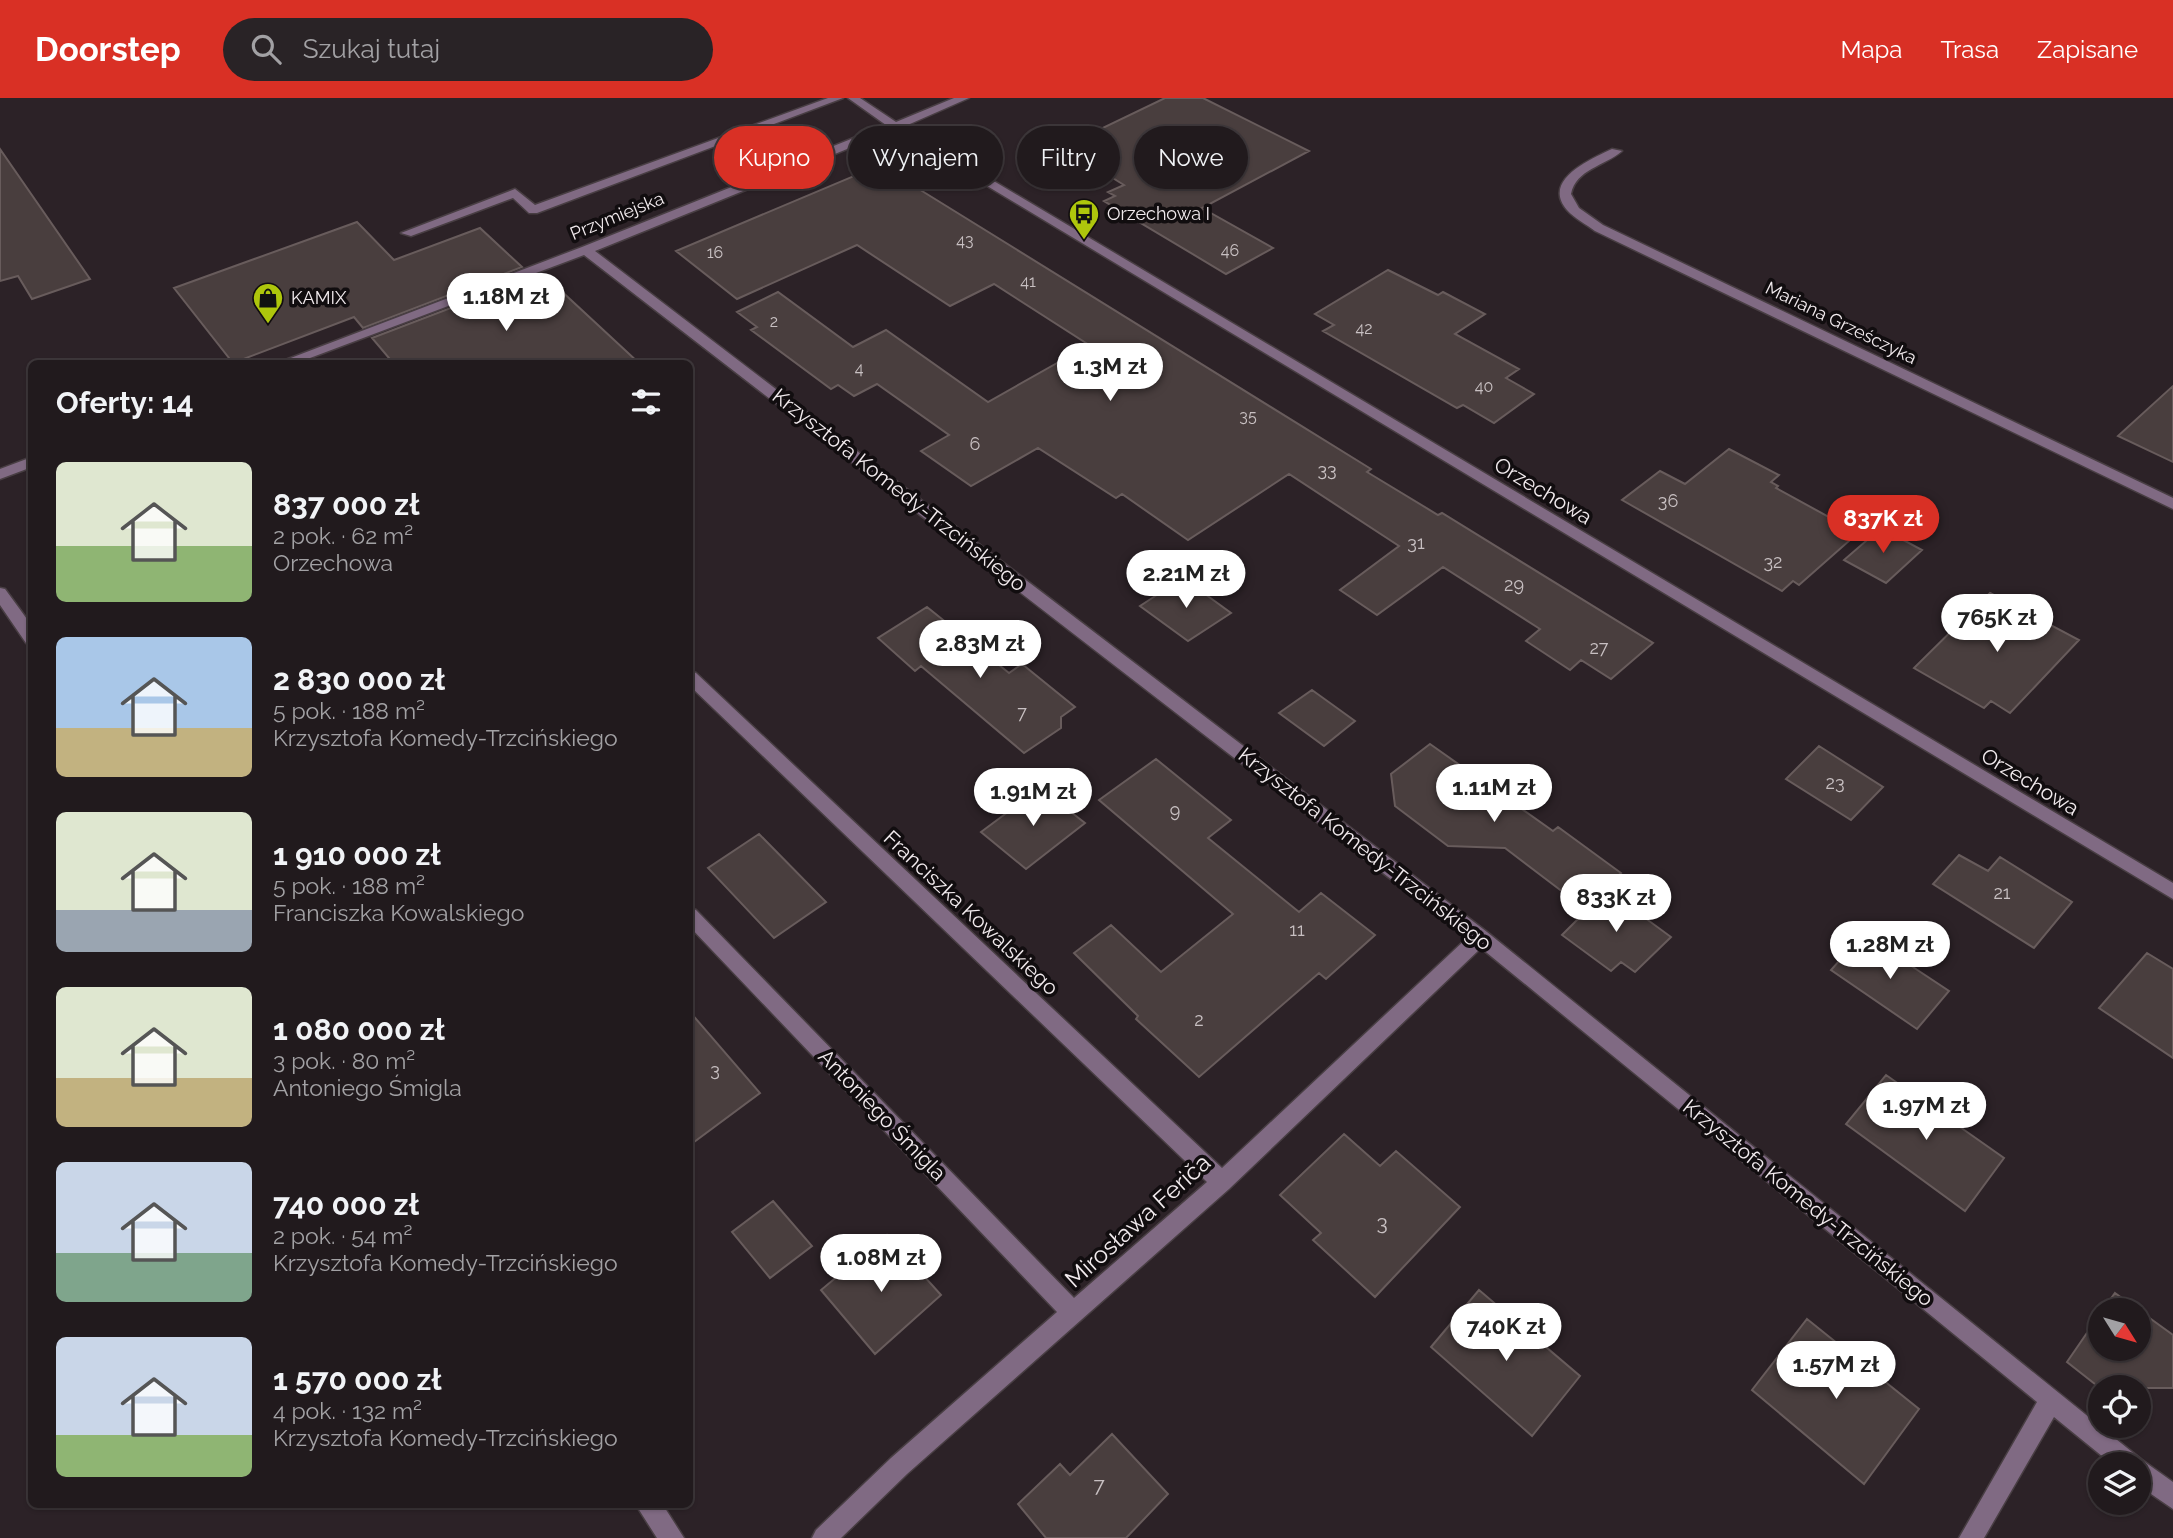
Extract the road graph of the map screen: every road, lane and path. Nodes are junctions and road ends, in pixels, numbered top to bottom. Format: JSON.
{"nodes":[{"id":1,"x":838,"y":98,"type":"edge"},
{"id":2,"x":853,"y":98,"type":"edge"},
{"id":3,"x":964,"y":98,"type":"edge"},
{"id":4,"x":892,"y":125,"type":"junction"},
{"id":5,"x":1616,"y":152,"type":"dead end"},
{"id":6,"x":407,"y":233,"type":"dead end"},
{"id":7,"x":586,"y":250,"type":"junction"},
{"id":8,"x":293,"y":360,"type":"edge"},
{"id":9,"x":28,"y":463,"type":"edge"},
{"id":10,"x":0,"y":474,"type":"edge"},
{"id":11,"x":2173,"y":504,"type":"edge"},
{"id":12,"x":0,"y":593,"type":"edge"},
{"id":13,"x":28,"y":633,"type":"edge"},
{"id":14,"x":693,"y":680,"type":"edge"},
{"id":15,"x":2173,"y":892,"type":"edge"},
{"id":16,"x":693,"y":918,"type":"edge"},
{"id":17,"x":1480,"y":937,"type":"junction"},
{"id":18,"x":1222,"y":1182,"type":"junction"},
{"id":19,"x":1074,"y":1314,"type":"junction"},
{"id":20,"x":2051,"y":1400,"type":"junction"},
{"id":21,"x":2116,"y":1452,"type":"edge"},
{"id":22,"x":2151,"y":1480,"type":"edge"},
{"id":23,"x":2173,"y":1497,"type":"edge"},
{"id":24,"x":650,"y":1508,"type":"edge"},
{"id":25,"x":672,"y":1538,"type":"edge"},
{"id":26,"x":824,"y":1538,"type":"edge"},
{"id":27,"x":1971,"y":1538,"type":"edge"}],
"edges":[{"from":1,"to":6,"type":"street"},
{"from":2,"to":4,"type":"street","name":"Orzechowa"},
{"from":3,"to":4,"type":"street","name":"Przymiejska"},
{"from":4,"to":7,"type":"street","name":"Przymiejska"},
{"from":4,"to":15,"type":"street","name":"Orzechowa"},
{"from":5,"to":11,"type":"street","name":"Mariana Grześczyka"},
{"from":7,"to":8,"type":"street","name":"Przymiejska"},
{"from":7,"to":17,"type":"street","name":"Krzysztofa Komedy-Trzcińskiego"},
{"from":9,"to":10,"type":"street"},
{"from":12,"to":13,"type":"street"},
{"from":14,"to":18,"type":"street","name":"Franciszka Kowalskiego"},
{"from":16,"to":19,"type":"street","name":"Antoniego Śmigla"},
{"from":17,"to":18,"type":"street","name":"Mirosława Feriča"},
{"from":17,"to":20,"type":"street","name":"Krzysztofa Komedy-Trzcińskiego"},
{"from":18,"to":19,"type":"street","name":"Mirosława Feriča"},
{"from":19,"to":26,"type":"street","name":"Mirosława Feriča"},
{"from":20,"to":21,"type":"street","name":"Krzysztofa Komedy-Trzcińskiego"},
{"from":20,"to":27,"type":"street"},
{"from":22,"to":23,"type":"street"},
{"from":24,"to":25,"type":"street"}]}
